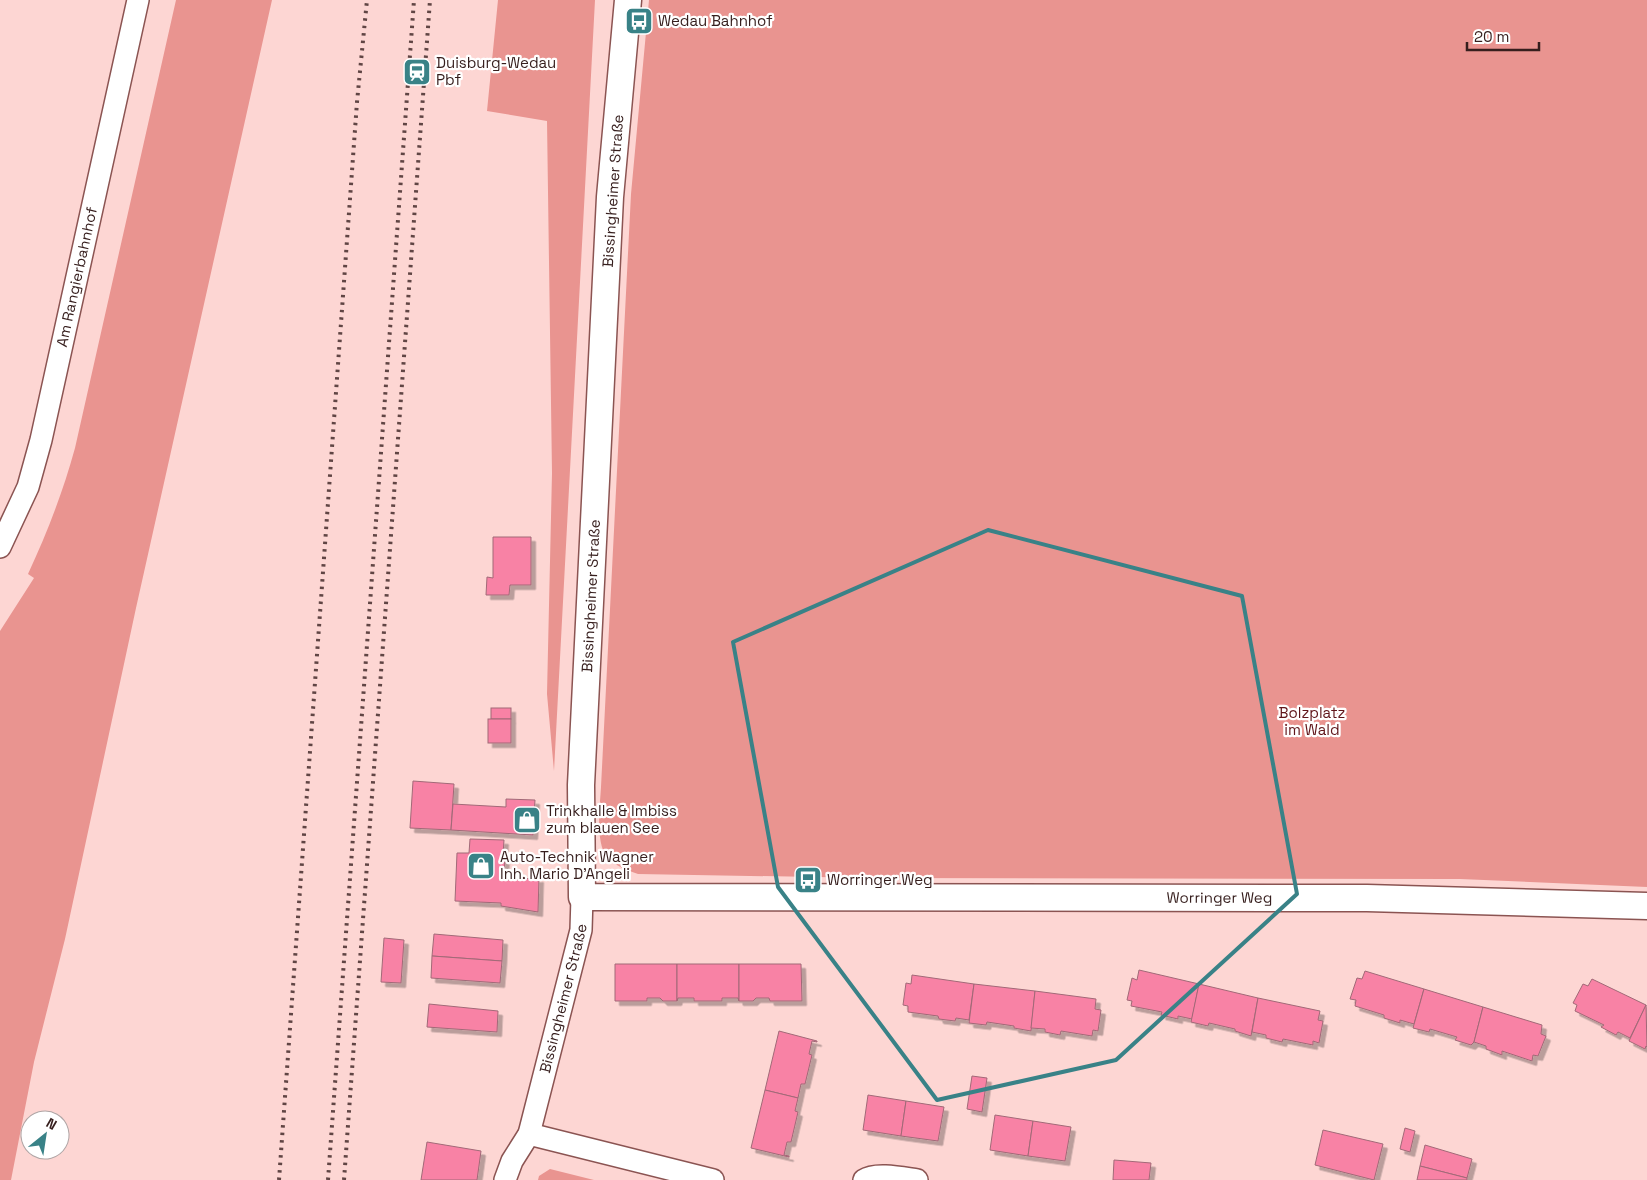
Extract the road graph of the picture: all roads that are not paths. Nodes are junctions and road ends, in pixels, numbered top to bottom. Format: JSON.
{"nodes":[{"id":1,"x":138,"y":0,"type":"edge"},
{"id":2,"x":628,"y":0,"type":"edge"},
{"id":3,"x":0,"y":547,"type":"edge"},
{"id":4,"x":582,"y":897,"type":"junction"},
{"id":5,"x":1647,"y":906,"type":"edge"},
{"id":6,"x":529,"y":1134,"type":"junction"},
{"id":7,"x":505,"y":1180,"type":"edge"},
{"id":8,"x":713,"y":1180,"type":"edge"},
{"id":9,"x":864,"y":1180,"type":"edge"},
{"id":10,"x":917,"y":1180,"type":"edge"}],
"edges":[{"from":1,"to":3,"type":"street","name":"Am Rangierbahnhof"},
{"from":2,"to":4,"type":"street","name":"Bissingheimer Straße"},
{"from":4,"to":5,"type":"street","name":"Worringer Weg"},
{"from":4,"to":6,"type":"street","name":"Bissingheimer Straße"},
{"from":6,"to":7,"type":"street","name":"Bissingheimer Straße"},
{"from":6,"to":8,"type":"street"},
{"from":9,"to":10,"type":"street"}]}
